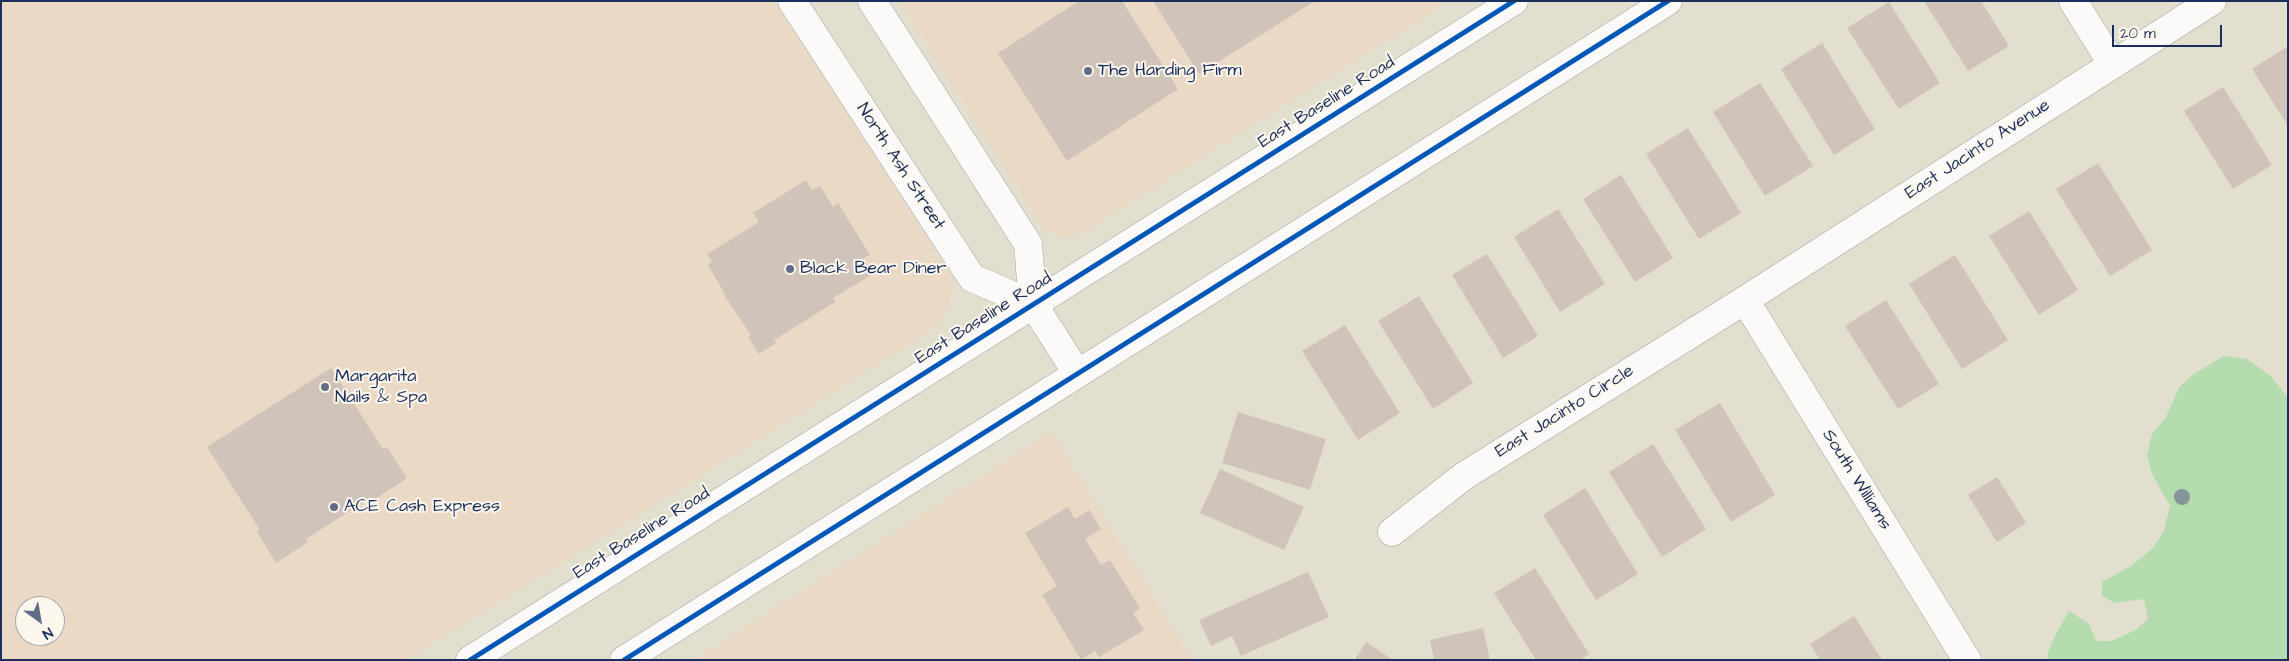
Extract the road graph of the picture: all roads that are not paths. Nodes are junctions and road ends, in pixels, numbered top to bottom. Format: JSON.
{"nodes":[{"id":1,"x":792,"y":1,"type":"edge"},
{"id":2,"x":872,"y":1,"type":"edge"},
{"id":3,"x":1514,"y":1,"type":"edge"},
{"id":4,"x":1668,"y":1,"type":"edge"},
{"id":5,"x":2073,"y":1,"type":"edge"},
{"id":6,"x":2212,"y":1,"type":"edge"},
{"id":7,"x":2113,"y":65,"type":"junction"},
{"id":8,"x":1744,"y":300,"type":"junction"},
{"id":9,"x":1033,"y":304,"type":"junction"},
{"id":10,"x":1077,"y":373,"type":"junction"},
{"id":11,"x":1392,"y":532,"type":"dead end"},
{"id":12,"x":470,"y":660,"type":"edge"},
{"id":13,"x":624,"y":660,"type":"edge"},
{"id":14,"x":1967,"y":660,"type":"edge"}],
"edges":[{"from":1,"to":9,"type":"main road","name":"North Ash Street"},
{"from":2,"to":9,"type":"main road"},
{"from":3,"to":9,"type":"main road","name":"East Baseline Road"},
{"from":4,"to":10,"type":"main road"},
{"from":5,"to":7,"type":"main road"},
{"from":6,"to":7,"type":"main road","name":"East Jacinto Avenue"},
{"from":7,"to":8,"type":"main road","name":"East Jacinto Avenue"},
{"from":8,"to":11,"type":"main road","name":"East Jacinto Circle"},
{"from":8,"to":14,"type":"main road","name":"South Williams"},
{"from":9,"to":10,"type":"main road"},
{"from":9,"to":12,"type":"main road","name":"East Baseline Road"},
{"from":10,"to":13,"type":"main road"}]}
